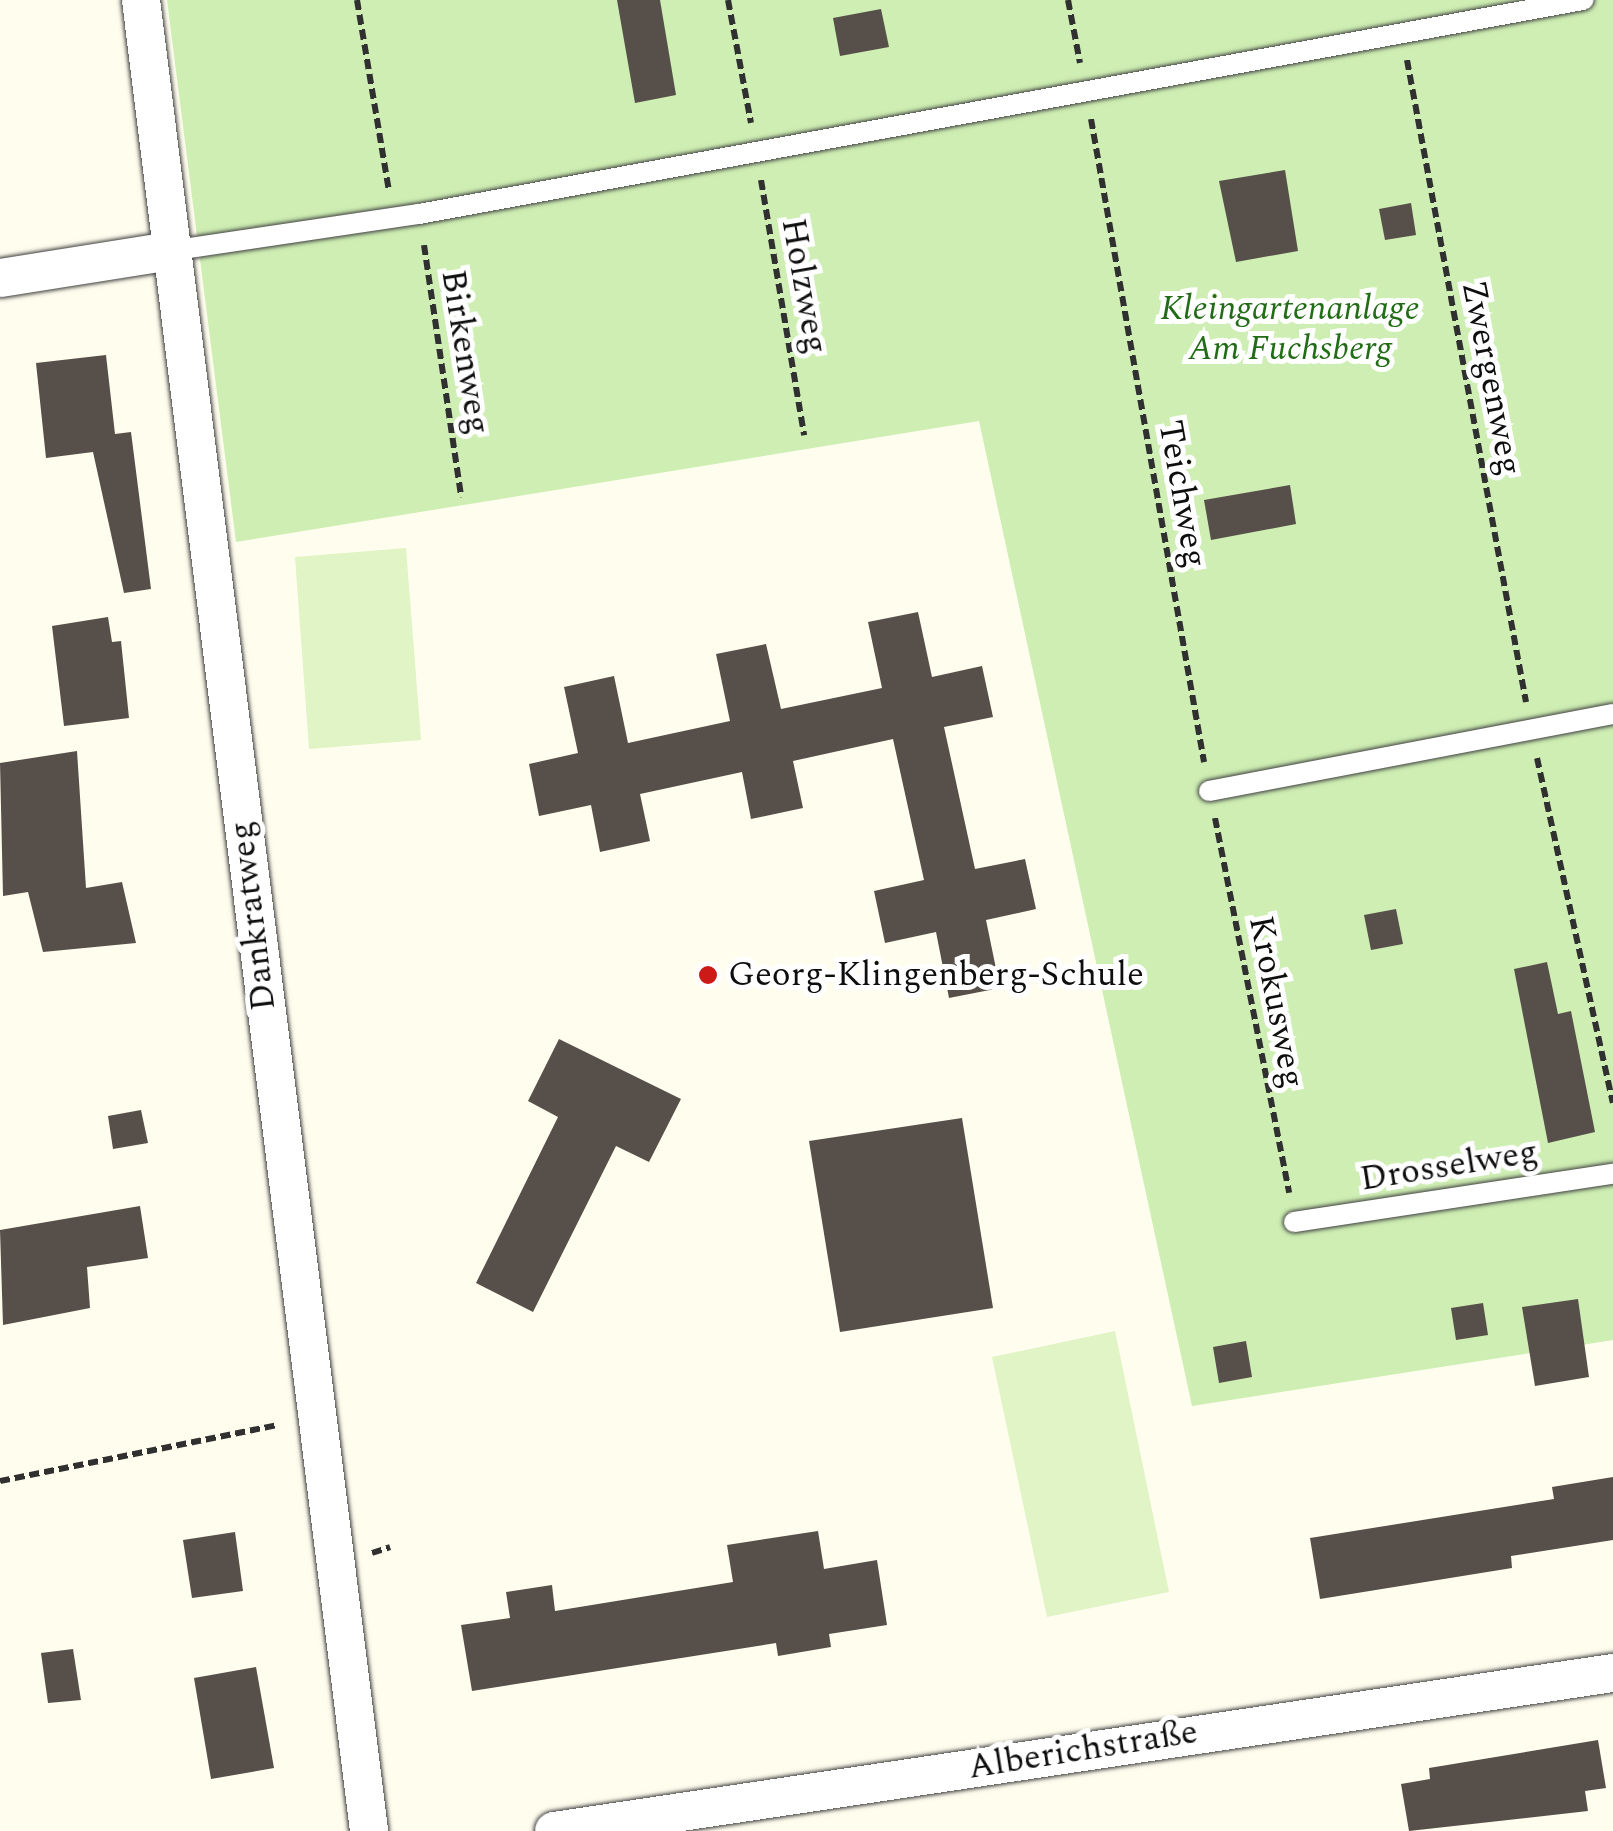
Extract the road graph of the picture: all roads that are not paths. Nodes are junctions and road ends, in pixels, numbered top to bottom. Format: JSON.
{"nodes":[{"id":1,"x":141,"y":0,"type":"edge"},
{"id":2,"x":1583,"y":0,"type":"edge"},
{"id":3,"x":170,"y":251,"type":"junction"},
{"id":4,"x":0,"y":278,"type":"edge"},
{"id":5,"x":1613,"y":714,"type":"edge"},
{"id":6,"x":1209,"y":791,"type":"road end"},
{"id":7,"x":1613,"y":1174,"type":"edge"},
{"id":8,"x":1294,"y":1222,"type":"road end"},
{"id":9,"x":1613,"y":1672,"type":"edge"},
{"id":10,"x":369,"y":1831,"type":"edge"},
{"id":11,"x":554,"y":1831,"type":"edge"}],
"edges":[{"from":1,"to":3,"type":"street","name":"Dankratweg"},
{"from":2,"to":3,"type":"lane"},
{"from":3,"to":4,"type":"street"},
{"from":3,"to":10,"type":"street","name":"Dankratweg"},
{"from":5,"to":6,"type":"lane"},
{"from":7,"to":8,"type":"lane","name":"Drosselweg"},
{"from":9,"to":11,"type":"street","name":"Alberichstraße"}]}
